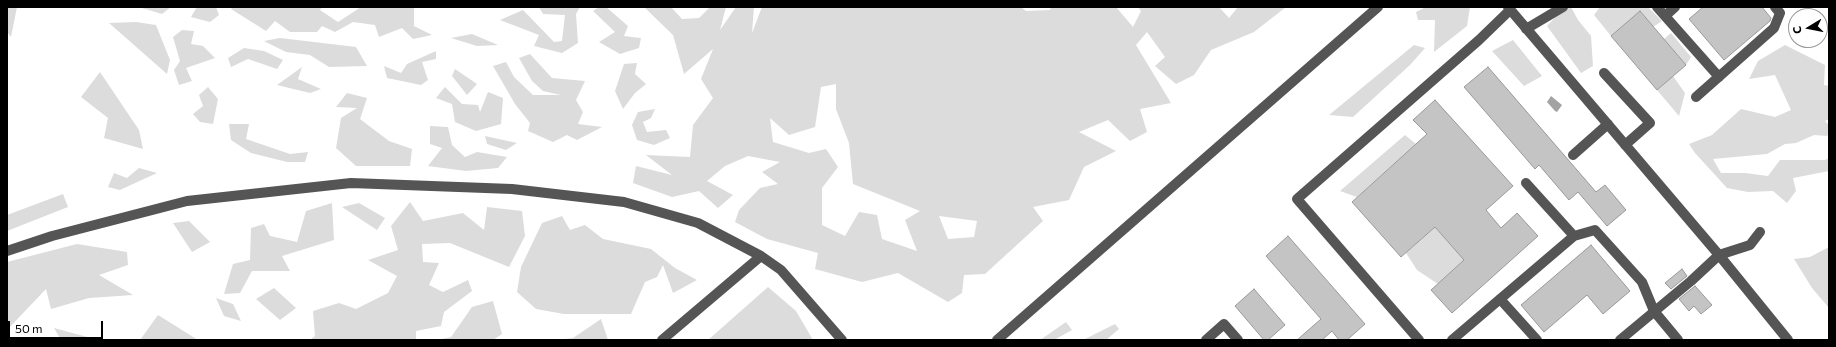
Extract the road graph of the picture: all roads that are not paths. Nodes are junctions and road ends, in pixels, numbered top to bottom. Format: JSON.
{"nodes":[{"id":1,"x":1378,"y":7,"type":"edge"},
{"id":2,"x":1563,"y":7,"type":"edge"},
{"id":3,"x":1658,"y":7,"type":"edge"},
{"id":4,"x":1675,"y":7,"type":"edge"},
{"id":5,"x":1775,"y":7,"type":"edge"},
{"id":6,"x":1509,"y":9,"type":"edge"},
{"id":7,"x":1665,"y":16,"type":"junction"},
{"id":8,"x":1526,"y":29,"type":"junction"},
{"id":9,"x":1604,"y":73,"type":"dead end"},
{"id":10,"x":1719,"y":77,"type":"junction"},
{"id":11,"x":1696,"y":97,"type":"dead end"},
{"id":12,"x":1608,"y":124,"type":"junction"},
{"id":13,"x":1625,"y":145,"type":"junction"},
{"id":14,"x":1573,"y":155,"type":"dead end"},
{"id":15,"x":1526,"y":183,"type":"dead end"},
{"id":16,"x":1760,"y":232,"type":"dead end"},
{"id":17,"x":1574,"y":236,"type":"junction"},
{"id":18,"x":7,"y":251,"type":"edge"},
{"id":19,"x":1720,"y":255,"type":"junction"},
{"id":20,"x":761,"y":256,"type":"junction"},
{"id":21,"x":1500,"y":299,"type":"junction"},
{"id":22,"x":1654,"y":310,"type":"junction"},
{"id":23,"x":662,"y":340,"type":"edge"},
{"id":24,"x":842,"y":340,"type":"edge"},
{"id":25,"x":997,"y":340,"type":"edge"},
{"id":26,"x":1206,"y":340,"type":"edge"},
{"id":27,"x":1238,"y":340,"type":"edge"},
{"id":28,"x":1419,"y":340,"type":"edge"},
{"id":29,"x":1452,"y":340,"type":"edge"},
{"id":30,"x":1537,"y":340,"type":"edge"},
{"id":31,"x":1620,"y":340,"type":"edge"},
{"id":32,"x":1678,"y":340,"type":"edge"},
{"id":33,"x":1788,"y":340,"type":"edge"}],
"edges":[{"from":1,"to":25,"type":"street"},
{"from":2,"to":8,"type":"street"},
{"from":3,"to":7,"type":"street"},
{"from":4,"to":7,"type":"street"},
{"from":5,"to":10,"type":"street"},
{"from":6,"to":8,"type":"street"},
{"from":6,"to":28,"type":"street"},
{"from":7,"to":10,"type":"street"},
{"from":8,"to":12,"type":"street"},
{"from":9,"to":13,"type":"street"},
{"from":10,"to":11,"type":"street"},
{"from":12,"to":13,"type":"street"},
{"from":12,"to":14,"type":"street"},
{"from":13,"to":19,"type":"street"},
{"from":15,"to":17,"type":"street"},
{"from":16,"to":19,"type":"street"},
{"from":17,"to":21,"type":"street"},
{"from":17,"to":22,"type":"street"},
{"from":18,"to":20,"type":"street"},
{"from":19,"to":22,"type":"street"},
{"from":19,"to":33,"type":"street"},
{"from":20,"to":23,"type":"street"},
{"from":20,"to":24,"type":"street"},
{"from":21,"to":29,"type":"street"},
{"from":21,"to":30,"type":"street"},
{"from":22,"to":31,"type":"street"},
{"from":22,"to":32,"type":"street"},
{"from":26,"to":27,"type":"street"}]}
